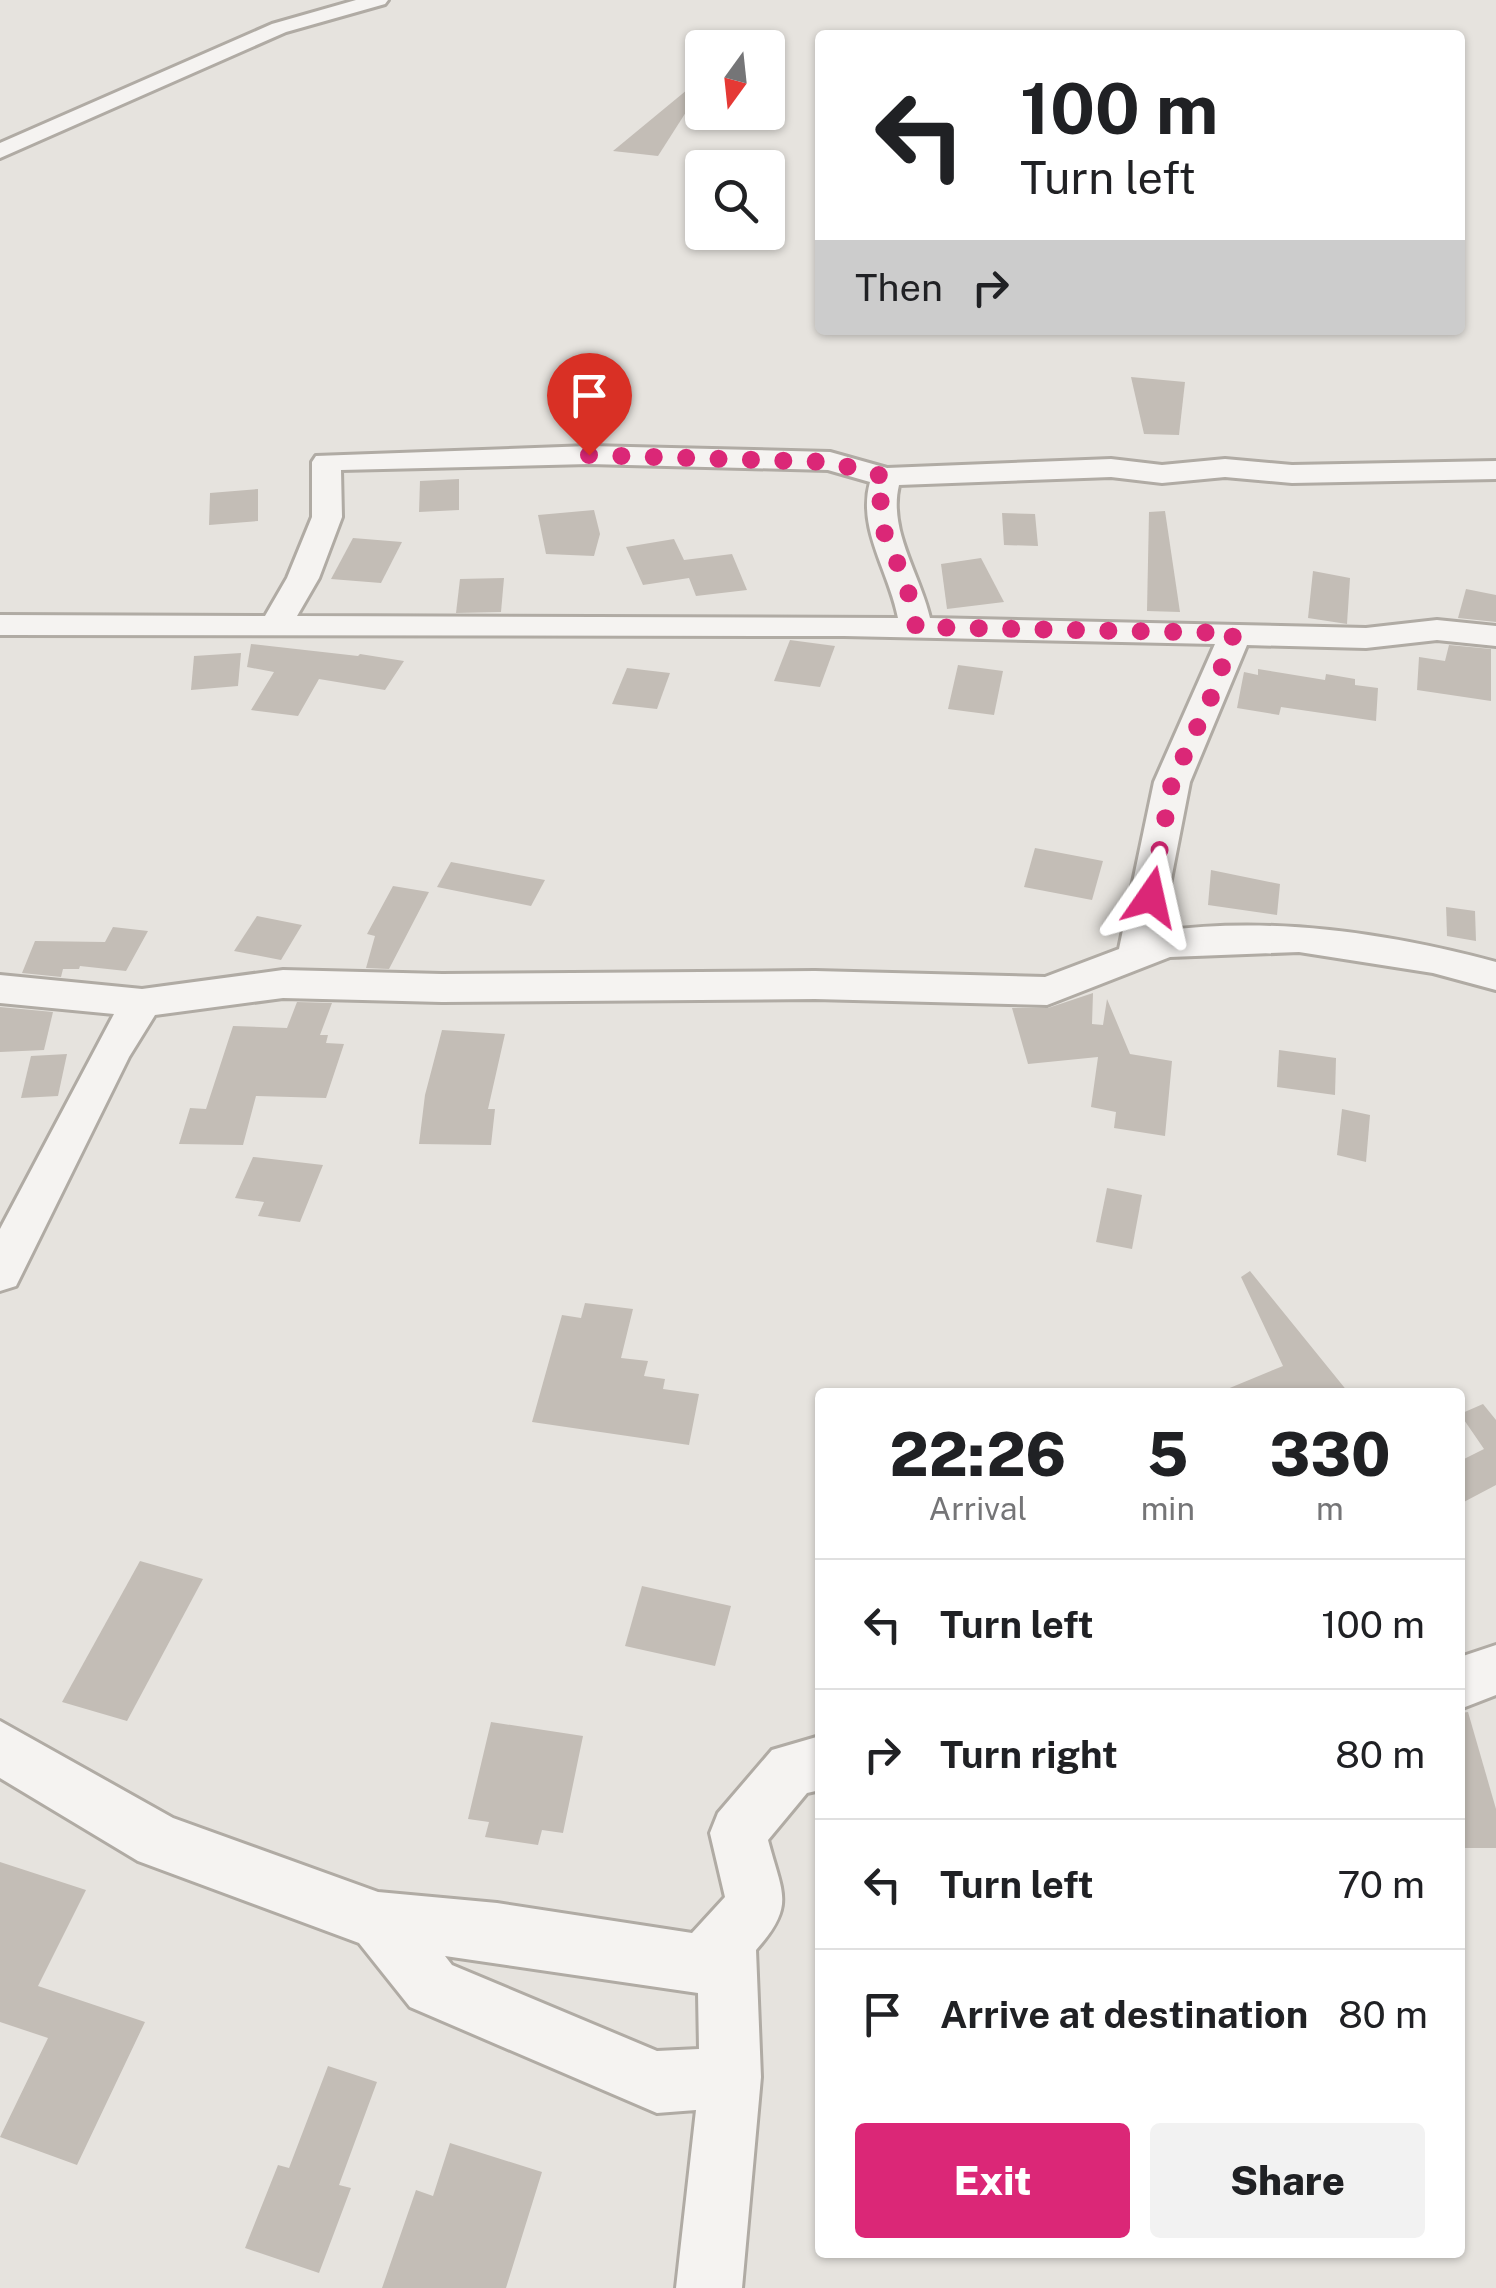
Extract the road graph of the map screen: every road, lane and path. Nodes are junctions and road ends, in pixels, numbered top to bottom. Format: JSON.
{"nodes":[{"id":1,"x":378,"y":0,"type":"edge"},
{"id":2,"x":0,"y":152,"type":"edge"},
{"id":3,"x":1496,"y":470,"type":"edge"},
{"id":4,"x":886,"y":477,"type":"junction"},
{"id":5,"x":0,"y":626,"type":"edge"},
{"id":6,"x":274,"y":627,"type":"junction"},
{"id":7,"x":916,"y":627,"type":"junction"},
{"id":8,"x":1234,"y":633,"type":"junction"},
{"id":9,"x":1496,"y":636,"type":"edge"},
{"id":10,"x":1137,"y":956,"type":"junction"},
{"id":11,"x":1496,"y":976,"type":"edge"},
{"id":12,"x":0,"y":989,"type":"edge"},
{"id":13,"x":142,"y":1003,"type":"junction"},
{"id":14,"x":0,"y":1273,"type":"edge"},
{"id":15,"x":1496,"y":1670,"type":"edge"},
{"id":16,"x":1465,"y":1681,"type":"edge"},
{"id":17,"x":0,"y":1748,"type":"edge"},
{"id":18,"x":815,"y":1764,"type":"edge"},
{"id":19,"x":378,"y":1921,"type":"junction"},
{"id":20,"x":726,"y":1938,"type":"junction"},
{"id":21,"x":730,"y":2077,"type":"junction"},
{"id":22,"x":709,"y":2288,"type":"edge"}],
"edges":[{"from":1,"to":2,"type":"street"},
{"from":3,"to":4,"type":"street"},
{"from":4,"to":6,"type":"street"},
{"from":4,"to":7,"type":"street"},
{"from":5,"to":6,"type":"street"},
{"from":6,"to":7,"type":"street"},
{"from":7,"to":8,"type":"street"},
{"from":8,"to":9,"type":"street"},
{"from":8,"to":10,"type":"street"},
{"from":10,"to":11,"type":"street"},
{"from":10,"to":13,"type":"street"},
{"from":12,"to":13,"type":"street"},
{"from":13,"to":14,"type":"street"},
{"from":15,"to":16,"type":"street"},
{"from":17,"to":19,"type":"street"},
{"from":18,"to":20,"type":"street"},
{"from":19,"to":20,"type":"street"},
{"from":19,"to":21,"type":"street"},
{"from":20,"to":21,"type":"street"},
{"from":21,"to":22,"type":"street"}]}
